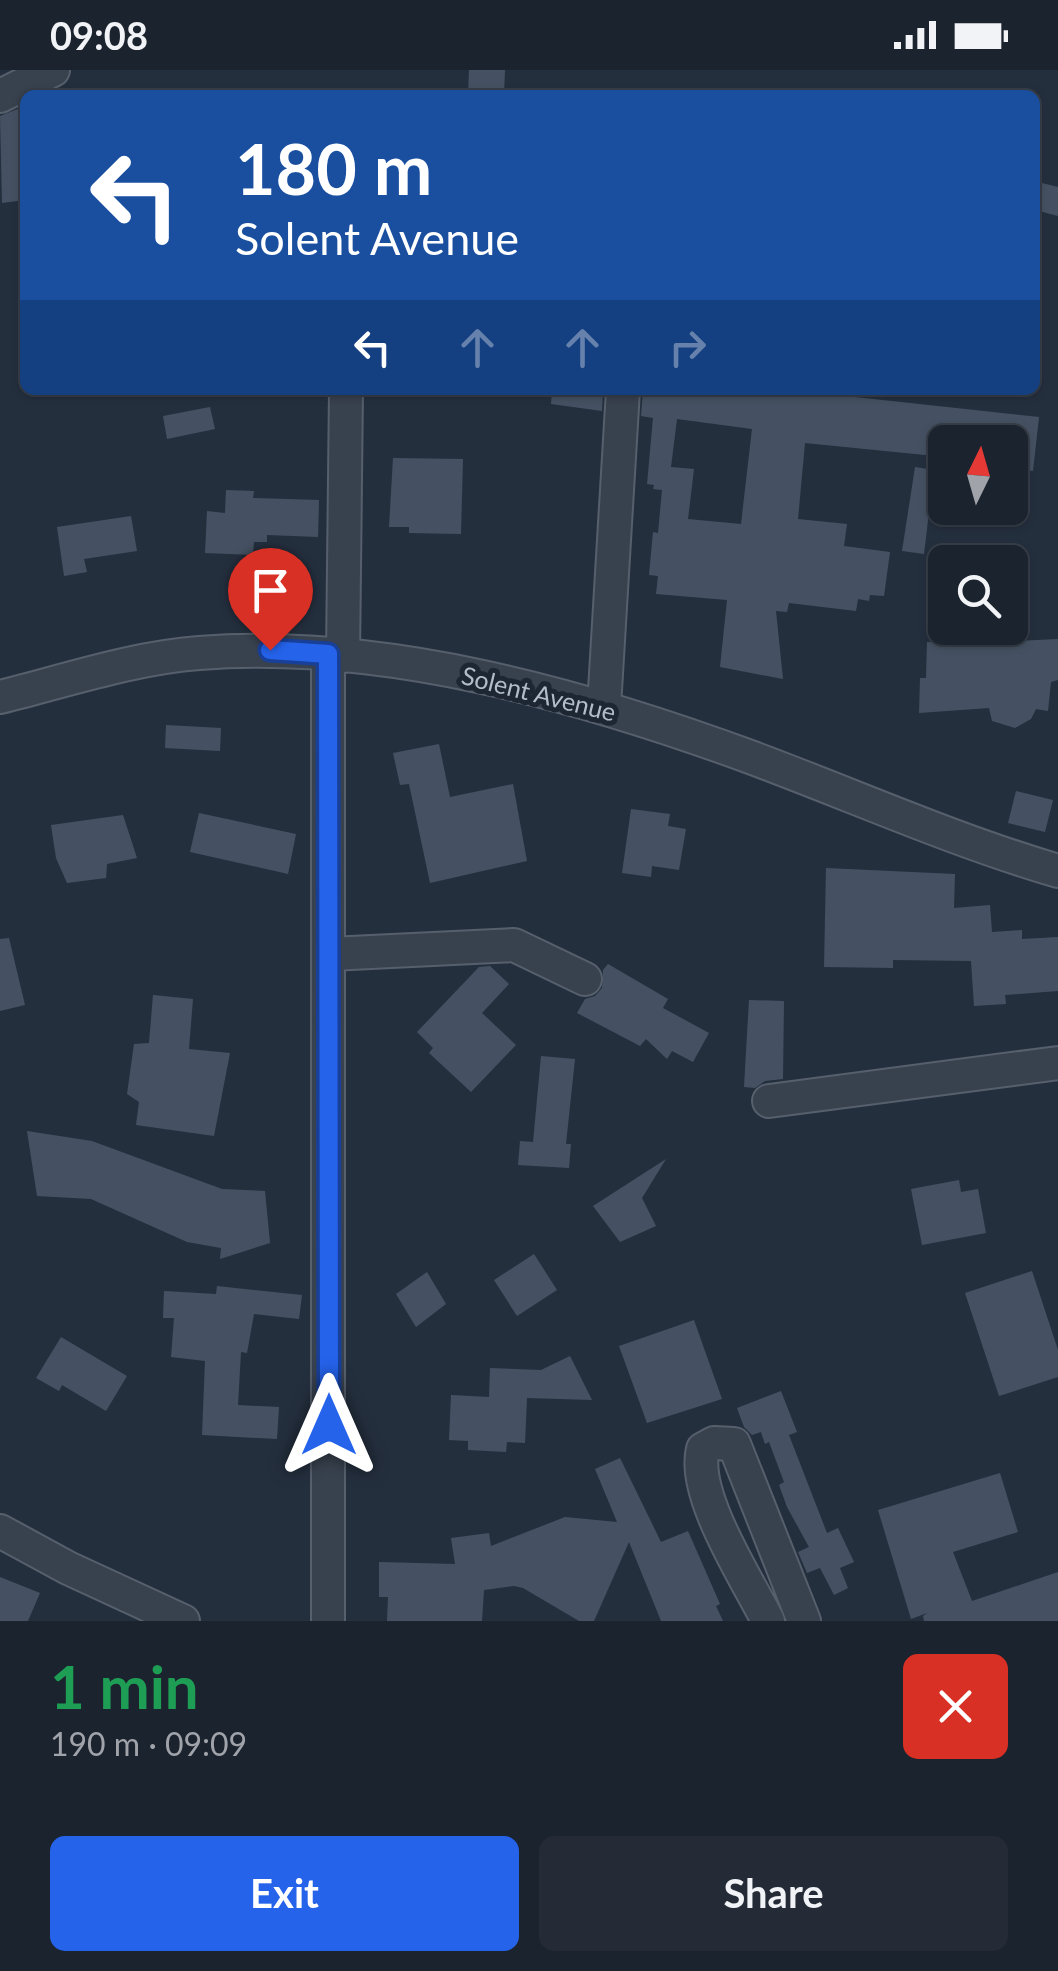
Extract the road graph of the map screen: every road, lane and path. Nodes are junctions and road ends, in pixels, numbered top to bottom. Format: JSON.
{"nodes":[{"id":1,"x":54,"y":70,"type":"edge"},
{"id":2,"x":0,"y":96,"type":"edge"},
{"id":3,"x":346,"y":395,"type":"edge"},
{"id":4,"x":623,"y":395,"type":"edge"},
{"id":5,"x":335,"y":655,"type":"junction"},
{"id":6,"x":0,"y":697,"type":"edge"},
{"id":7,"x":604,"y":708,"type":"junction"},
{"id":8,"x":1058,"y":870,"type":"edge"},
{"id":9,"x":330,"y":954,"type":"junction"},
{"id":10,"x":586,"y":980,"type":"dead end"},
{"id":11,"x":1058,"y":1063,"type":"edge"},
{"id":12,"x":769,"y":1101,"type":"dead end"},
{"id":13,"x":0,"y":1531,"type":"edge"},
{"id":14,"x":783,"y":1568,"type":"junction"},
{"id":15,"x":749,"y":1583,"type":"junction"},
{"id":16,"x":183,"y":1621,"type":"edge"},
{"id":17,"x":328,"y":1621,"type":"edge"},
{"id":18,"x":768,"y":1621,"type":"edge"},
{"id":19,"x":804,"y":1621,"type":"edge"}],
"edges":[{"from":1,"to":2,"type":"street"},
{"from":3,"to":5,"type":"street"},
{"from":4,"to":7,"type":"street"},
{"from":5,"to":6,"type":"street","name":"Solent Avenue"},
{"from":5,"to":7,"type":"street","name":"Solent Avenue"},
{"from":5,"to":9,"type":"street"},
{"from":7,"to":8,"type":"street","name":"Solent Avenue"},
{"from":9,"to":10,"type":"street"},
{"from":9,"to":17,"type":"street"},
{"from":11,"to":12,"type":"street"},
{"from":13,"to":16,"type":"street"},
{"from":14,"to":15,"type":"street"},
{"from":14,"to":15,"type":"street"},
{"from":14,"to":19,"type":"street"},
{"from":15,"to":18,"type":"street"}]}
